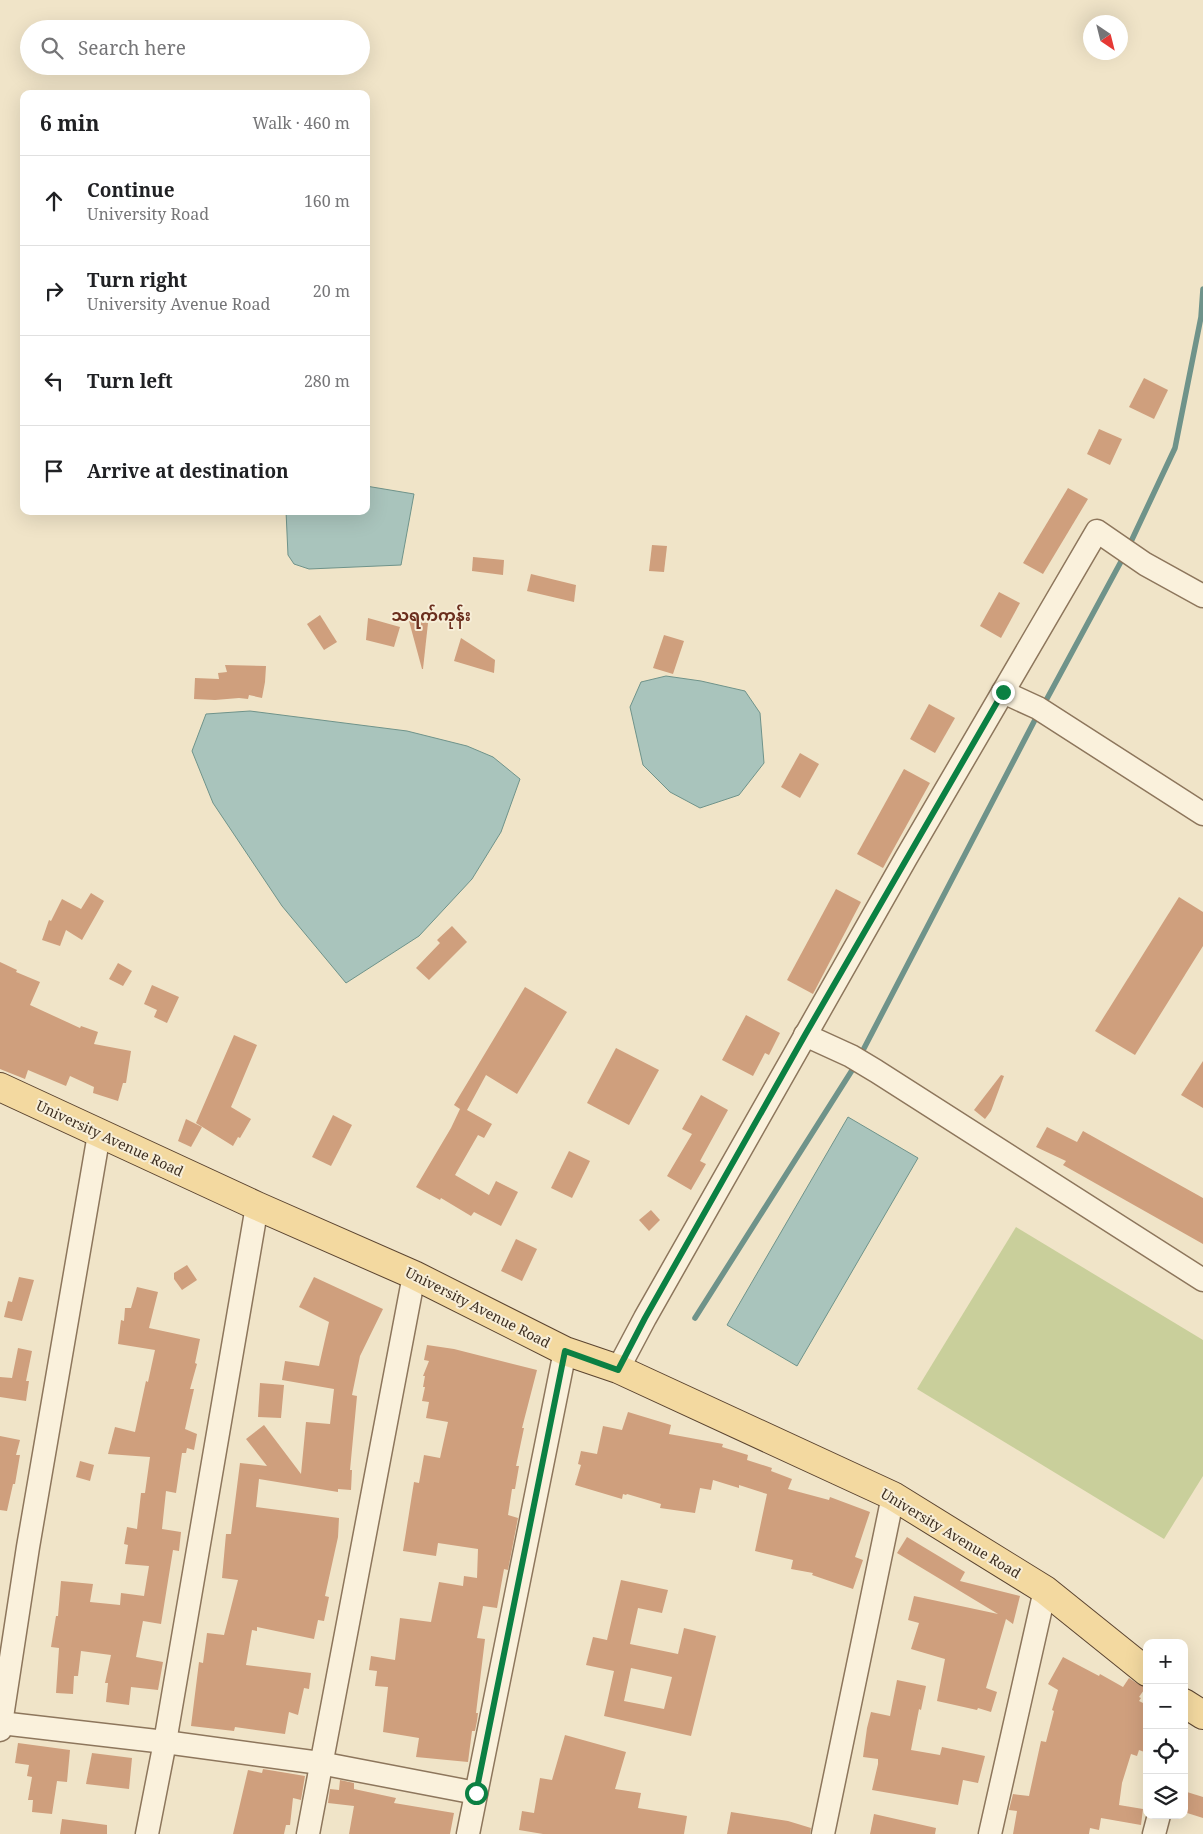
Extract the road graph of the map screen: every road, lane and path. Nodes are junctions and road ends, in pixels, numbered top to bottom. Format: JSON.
{"nodes":[{"id":1,"x":1203,"y":596,"type":"edge"},
{"id":2,"x":1003,"y":692,"type":"junction"},
{"id":3,"x":1203,"y":814,"type":"edge"},
{"id":4,"x":805,"y":1035,"type":"junction"},
{"id":5,"x":0,"y":1087,"type":"edge"},
{"id":6,"x":99,"y":1134,"type":"junction"},
{"id":7,"x":256,"y":1206,"type":"junction"},
{"id":8,"x":414,"y":1274,"type":"junction"},
{"id":9,"x":1203,"y":1280,"type":"edge"},
{"id":10,"x":565,"y":1351,"type":"junction"},
{"id":11,"x":618,"y":1370,"type":"junction"},
{"id":12,"x":893,"y":1496,"type":"junction"},
{"id":13,"x":1045,"y":1590,"type":"junction"},
{"id":14,"x":1143,"y":1669,"type":"edge"},
{"id":15,"x":1188,"y":1706,"type":"edge"},
{"id":16,"x":1203,"y":1715,"type":"edge"},
{"id":17,"x":0,"y":1725,"type":"edge"},
{"id":18,"x":165,"y":1742,"type":"junction"},
{"id":19,"x":320,"y":1763,"type":"junction"},
{"id":20,"x":476,"y":1793,"type":"junction"},
{"id":21,"x":1158,"y":1819,"type":"edge"},
{"id":22,"x":147,"y":1834,"type":"edge"},
{"id":23,"x":308,"y":1834,"type":"edge"},
{"id":24,"x":468,"y":1834,"type":"edge"},
{"id":25,"x":823,"y":1834,"type":"edge"},
{"id":26,"x":990,"y":1834,"type":"edge"},
{"id":27,"x":1154,"y":1834,"type":"edge"}],
"edges":[{"from":1,"to":2,"type":"street"},
{"from":2,"to":3,"type":"street"},
{"from":2,"to":4,"type":"street"},
{"from":4,"to":9,"type":"street"},
{"from":4,"to":11,"type":"street"},
{"from":5,"to":6,"type":"main road","name":"University Avenue Road"},
{"from":6,"to":7,"type":"main road","name":"University Avenue Road"},
{"from":6,"to":17,"type":"street"},
{"from":7,"to":8,"type":"main road","name":"University Avenue Road"},
{"from":7,"to":18,"type":"street"},
{"from":8,"to":10,"type":"main road","name":"University Avenue Road"},
{"from":8,"to":19,"type":"street"},
{"from":10,"to":11,"type":"main road","name":"University Avenue Road"},
{"from":10,"to":20,"type":"street"},
{"from":11,"to":12,"type":"main road","name":"University Avenue Road"},
{"from":12,"to":13,"type":"main road","name":"University Avenue Road"},
{"from":12,"to":25,"type":"street"},
{"from":13,"to":14,"type":"main road","name":"University Avenue Road"},
{"from":13,"to":26,"type":"street"},
{"from":15,"to":16,"type":"main road"},
{"from":17,"to":18,"type":"street"},
{"from":18,"to":19,"type":"street"},
{"from":18,"to":22,"type":"street"},
{"from":19,"to":20,"type":"street"},
{"from":19,"to":23,"type":"street"},
{"from":20,"to":24,"type":"street"},
{"from":21,"to":27,"type":"street"}]}
